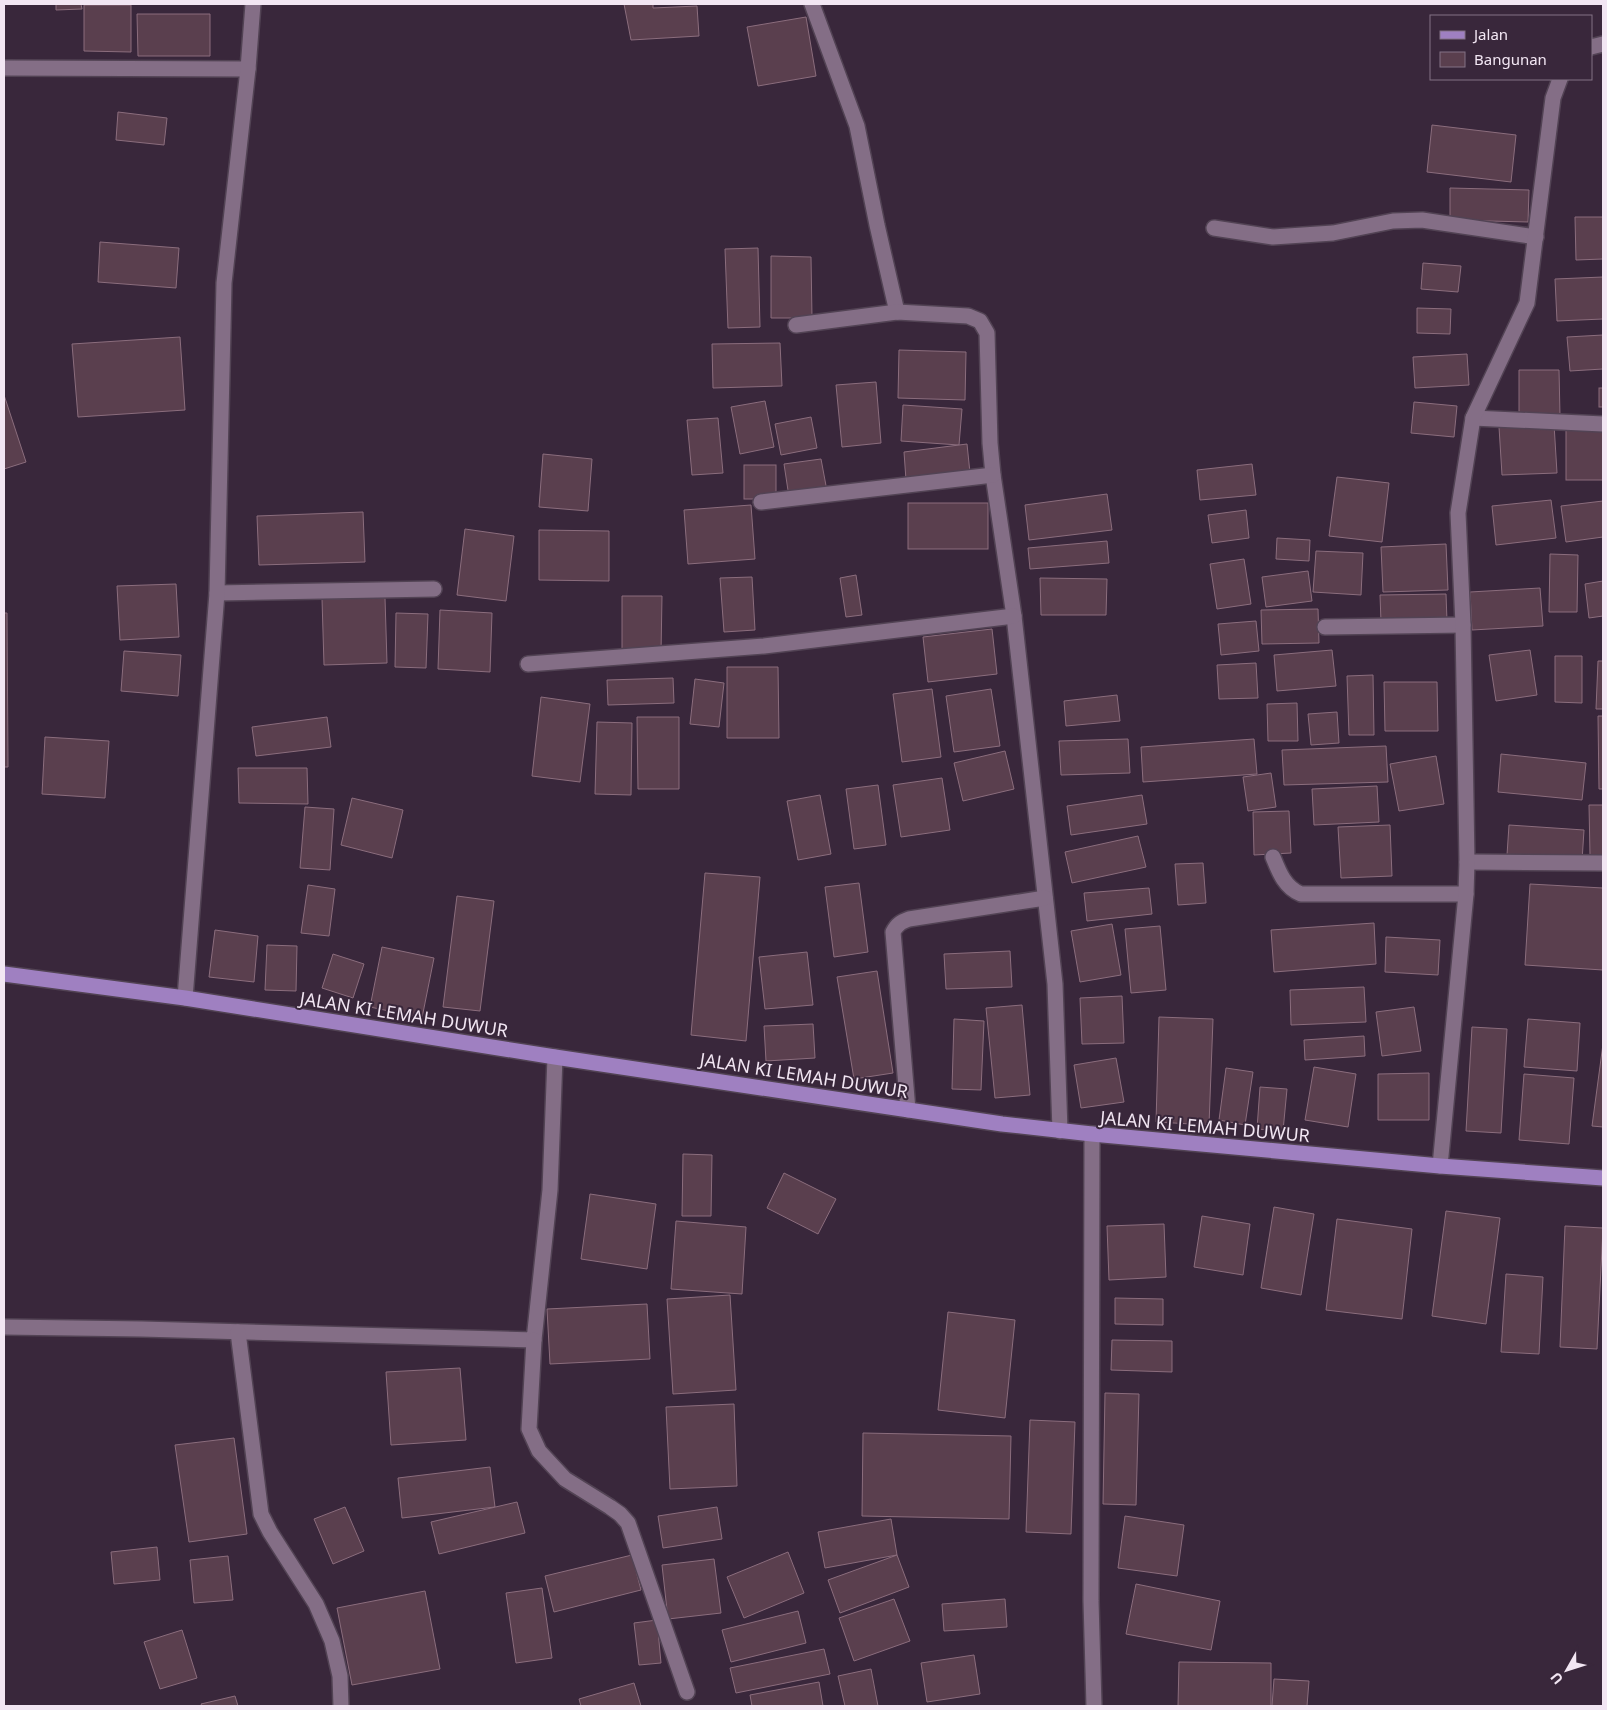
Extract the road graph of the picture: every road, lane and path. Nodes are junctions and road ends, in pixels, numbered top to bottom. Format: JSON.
{"nodes":[{"id":1,"x":253,"y":4,"type":"edge"},
{"id":2,"x":812,"y":4,"type":"edge"},
{"id":3,"x":4,"y":68,"type":"edge"},
{"id":4,"x":248,"y":69,"type":"junction"},
{"id":5,"x":1560,"y":80,"type":"edge"},
{"id":6,"x":1214,"y":228,"type":"dead end"},
{"id":7,"x":1536,"y":238,"type":"junction"},
{"id":8,"x":897,"y":312,"type":"junction"},
{"id":9,"x":796,"y":324,"type":"dead end"},
{"id":10,"x":1472,"y":418,"type":"junction"},
{"id":11,"x":1603,"y":424,"type":"edge"},
{"id":12,"x":993,"y":475,"type":"junction"},
{"id":13,"x":761,"y":502,"type":"dead end"},
{"id":14,"x":434,"y":590,"type":"dead end"},
{"id":15,"x":216,"y":593,"type":"junction"},
{"id":16,"x":1014,"y":616,"type":"junction"},
{"id":17,"x":1463,"y":625,"type":"junction"},
{"id":18,"x":1325,"y":627,"type":"dead end"},
{"id":19,"x":528,"y":664,"type":"dead end"},
{"id":20,"x":1273,"y":857,"type":"dead end"},
{"id":21,"x":1467,"y":862,"type":"junction"},
{"id":22,"x":1603,"y":863,"type":"edge"},
{"id":23,"x":1466,"y":894,"type":"junction"},
{"id":24,"x":1045,"y":898,"type":"junction"},
{"id":25,"x":4,"y":974,"type":"edge"},
{"id":26,"x":185,"y":998,"type":"junction"},
{"id":27,"x":555,"y":1056,"type":"junction"},
{"id":28,"x":908,"y":1110,"type":"junction"},
{"id":29,"x":1060,"y":1131,"type":"junction"},
{"id":30,"x":1092,"y":1134,"type":"junction"},
{"id":31,"x":1440,"y":1166,"type":"junction"},
{"id":32,"x":1603,"y":1178,"type":"edge"},
{"id":33,"x":4,"y":1328,"type":"edge"},
{"id":34,"x":238,"y":1332,"type":"junction"},
{"id":35,"x":534,"y":1340,"type":"junction"},
{"id":36,"x":686,"y":1692,"type":"dead end"},
{"id":37,"x":341,"y":1706,"type":"edge"},
{"id":38,"x":1094,"y":1706,"type":"edge"}],
"edges":[{"from":1,"to":4,"type":"street"},
{"from":2,"to":8,"type":"street"},
{"from":3,"to":4,"type":"street"},
{"from":4,"to":15,"type":"street"},
{"from":5,"to":7,"type":"street"},
{"from":6,"to":7,"type":"street"},
{"from":7,"to":10,"type":"street"},
{"from":8,"to":9,"type":"street"},
{"from":8,"to":12,"type":"street"},
{"from":10,"to":11,"type":"street"},
{"from":10,"to":17,"type":"street"},
{"from":12,"to":13,"type":"street"},
{"from":12,"to":16,"type":"street"},
{"from":14,"to":15,"type":"street"},
{"from":15,"to":26,"type":"street"},
{"from":16,"to":19,"type":"street"},
{"from":16,"to":24,"type":"street"},
{"from":17,"to":18,"type":"street"},
{"from":17,"to":21,"type":"street"},
{"from":20,"to":23,"type":"street"},
{"from":21,"to":22,"type":"street"},
{"from":21,"to":23,"type":"street"},
{"from":23,"to":31,"type":"street"},
{"from":24,"to":28,"type":"street"},
{"from":24,"to":29,"type":"street"},
{"from":25,"to":26,"type":"main road","name":"JALAN KI LEMAH DUWUR"},
{"from":26,"to":27,"type":"main road","name":"JALAN KI LEMAH DUWUR"},
{"from":27,"to":28,"type":"main road","name":"JALAN KI LEMAH DUWUR"},
{"from":27,"to":35,"type":"street"},
{"from":28,"to":29,"type":"main road","name":"JALAN KI LEMAH DUWUR"},
{"from":29,"to":30,"type":"main road","name":"JALAN KI LEMAH DUWUR"},
{"from":30,"to":31,"type":"main road","name":"JALAN KI LEMAH DUWUR"},
{"from":30,"to":38,"type":"street"},
{"from":31,"to":32,"type":"main road","name":"JALAN KI LEMAH DUWUR"},
{"from":33,"to":34,"type":"street"},
{"from":34,"to":35,"type":"street"},
{"from":34,"to":37,"type":"street"},
{"from":35,"to":36,"type":"street"}]}
